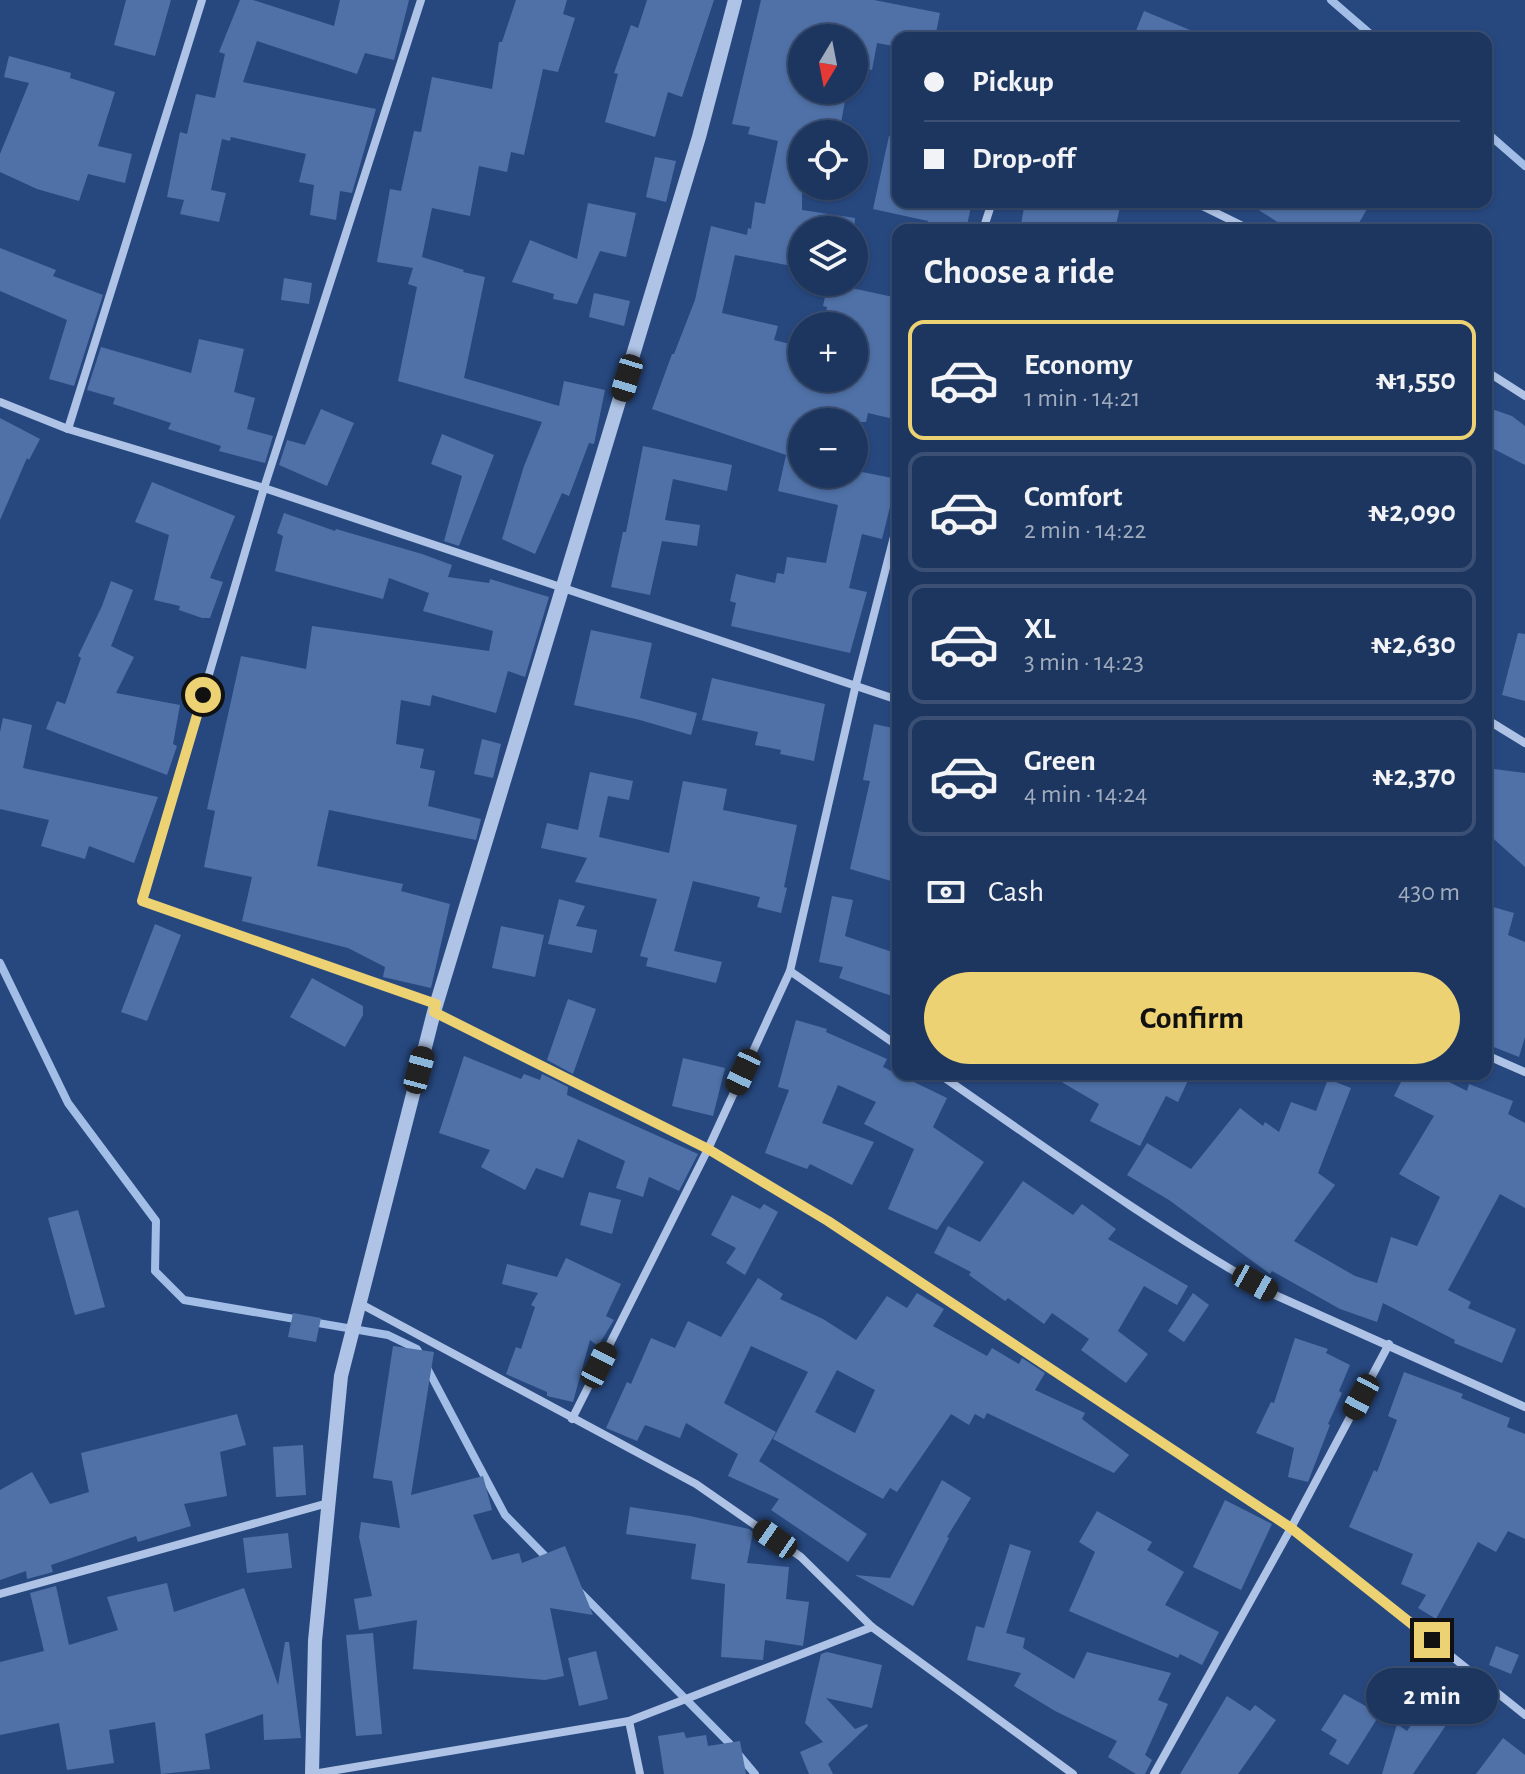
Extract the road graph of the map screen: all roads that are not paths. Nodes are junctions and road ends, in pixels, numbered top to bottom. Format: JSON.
{"nodes":[{"id":1,"x":202,"y":0,"type":"edge"},
{"id":2,"x":421,"y":0,"type":"edge"},
{"id":3,"x":735,"y":0,"type":"edge"},
{"id":4,"x":1206,"y":208,"type":"edge"},
{"id":5,"x":1239,"y":224,"type":"edge"},
{"id":6,"x":1492,"y":375,"type":"edge"},
{"id":7,"x":1525,"y":396,"type":"edge"},
{"id":8,"x":0,"y":402,"type":"edge"},
{"id":9,"x":68,"y":429,"type":"junction"},
{"id":10,"x":264,"y":488,"type":"junction"},
{"id":11,"x":892,"y":544,"type":"edge"},
{"id":12,"x":564,"y":589,"type":"junction"},
{"id":13,"x":856,"y":684,"type":"junction"},
{"id":14,"x":892,"y":698,"type":"edge"},
{"id":15,"x":1492,"y":723,"type":"edge"},
{"id":16,"x":1525,"y":743,"type":"edge"},
{"id":17,"x":790,"y":971,"type":"junction"},
{"id":18,"x":435,"y":1008,"type":"junction"},
{"id":19,"x":892,"y":1042,"type":"edge"},
{"id":20,"x":1492,"y":1058,"type":"edge"},
{"id":21,"x":1525,"y":1072,"type":"edge"},
{"id":22,"x":948,"y":1080,"type":"edge"},
{"id":23,"x":708,"y":1149,"type":"junction"},
{"id":24,"x":358,"y":1302,"type":"junction"},
{"id":25,"x":1389,"y":1344,"type":"junction"},
{"id":26,"x":1525,"y":1407,"type":"edge"},
{"id":27,"x":572,"y":1419,"type":"junction"},
{"id":28,"x":328,"y":1503,"type":"junction"},
{"id":29,"x":1291,"y":1528,"type":"junction"},
{"id":30,"x":0,"y":1594,"type":"edge"},
{"id":31,"x":872,"y":1627,"type":"junction"},
{"id":32,"x":1525,"y":1715,"type":"edge"},
{"id":33,"x":629,"y":1721,"type":"junction"},
{"id":34,"x":312,"y":1774,"type":"edge"},
{"id":35,"x":640,"y":1774,"type":"edge"},
{"id":36,"x":1073,"y":1774,"type":"edge"},
{"id":37,"x":1154,"y":1774,"type":"edge"}],
"edges":[{"from":1,"to":9,"type":"street"},
{"from":2,"to":10,"type":"street"},
{"from":3,"to":12,"type":"street"},
{"from":4,"to":5,"type":"street"},
{"from":6,"to":7,"type":"street"},
{"from":8,"to":9,"type":"street"},
{"from":9,"to":10,"type":"street"},
{"from":10,"to":12,"type":"street"},
{"from":10,"to":18,"type":"street"},
{"from":11,"to":13,"type":"street"},
{"from":12,"to":13,"type":"street"},
{"from":12,"to":18,"type":"street"},
{"from":13,"to":14,"type":"street"},
{"from":13,"to":17,"type":"street"},
{"from":15,"to":16,"type":"street"},
{"from":17,"to":19,"type":"street"},
{"from":17,"to":23,"type":"street"},
{"from":18,"to":23,"type":"street"},
{"from":18,"to":24,"type":"street"},
{"from":20,"to":21,"type":"street"},
{"from":22,"to":25,"type":"street"},
{"from":23,"to":27,"type":"street"},
{"from":23,"to":29,"type":"street"},
{"from":24,"to":27,"type":"street"},
{"from":24,"to":28,"type":"street"},
{"from":25,"to":26,"type":"street"},
{"from":25,"to":29,"type":"street"},
{"from":27,"to":31,"type":"street"},
{"from":28,"to":30,"type":"street"},
{"from":28,"to":34,"type":"street"},
{"from":29,"to":32,"type":"street"},
{"from":29,"to":37,"type":"street"},
{"from":31,"to":33,"type":"street"},
{"from":31,"to":36,"type":"street"},
{"from":33,"to":34,"type":"street"},
{"from":33,"to":35,"type":"street"}]}
